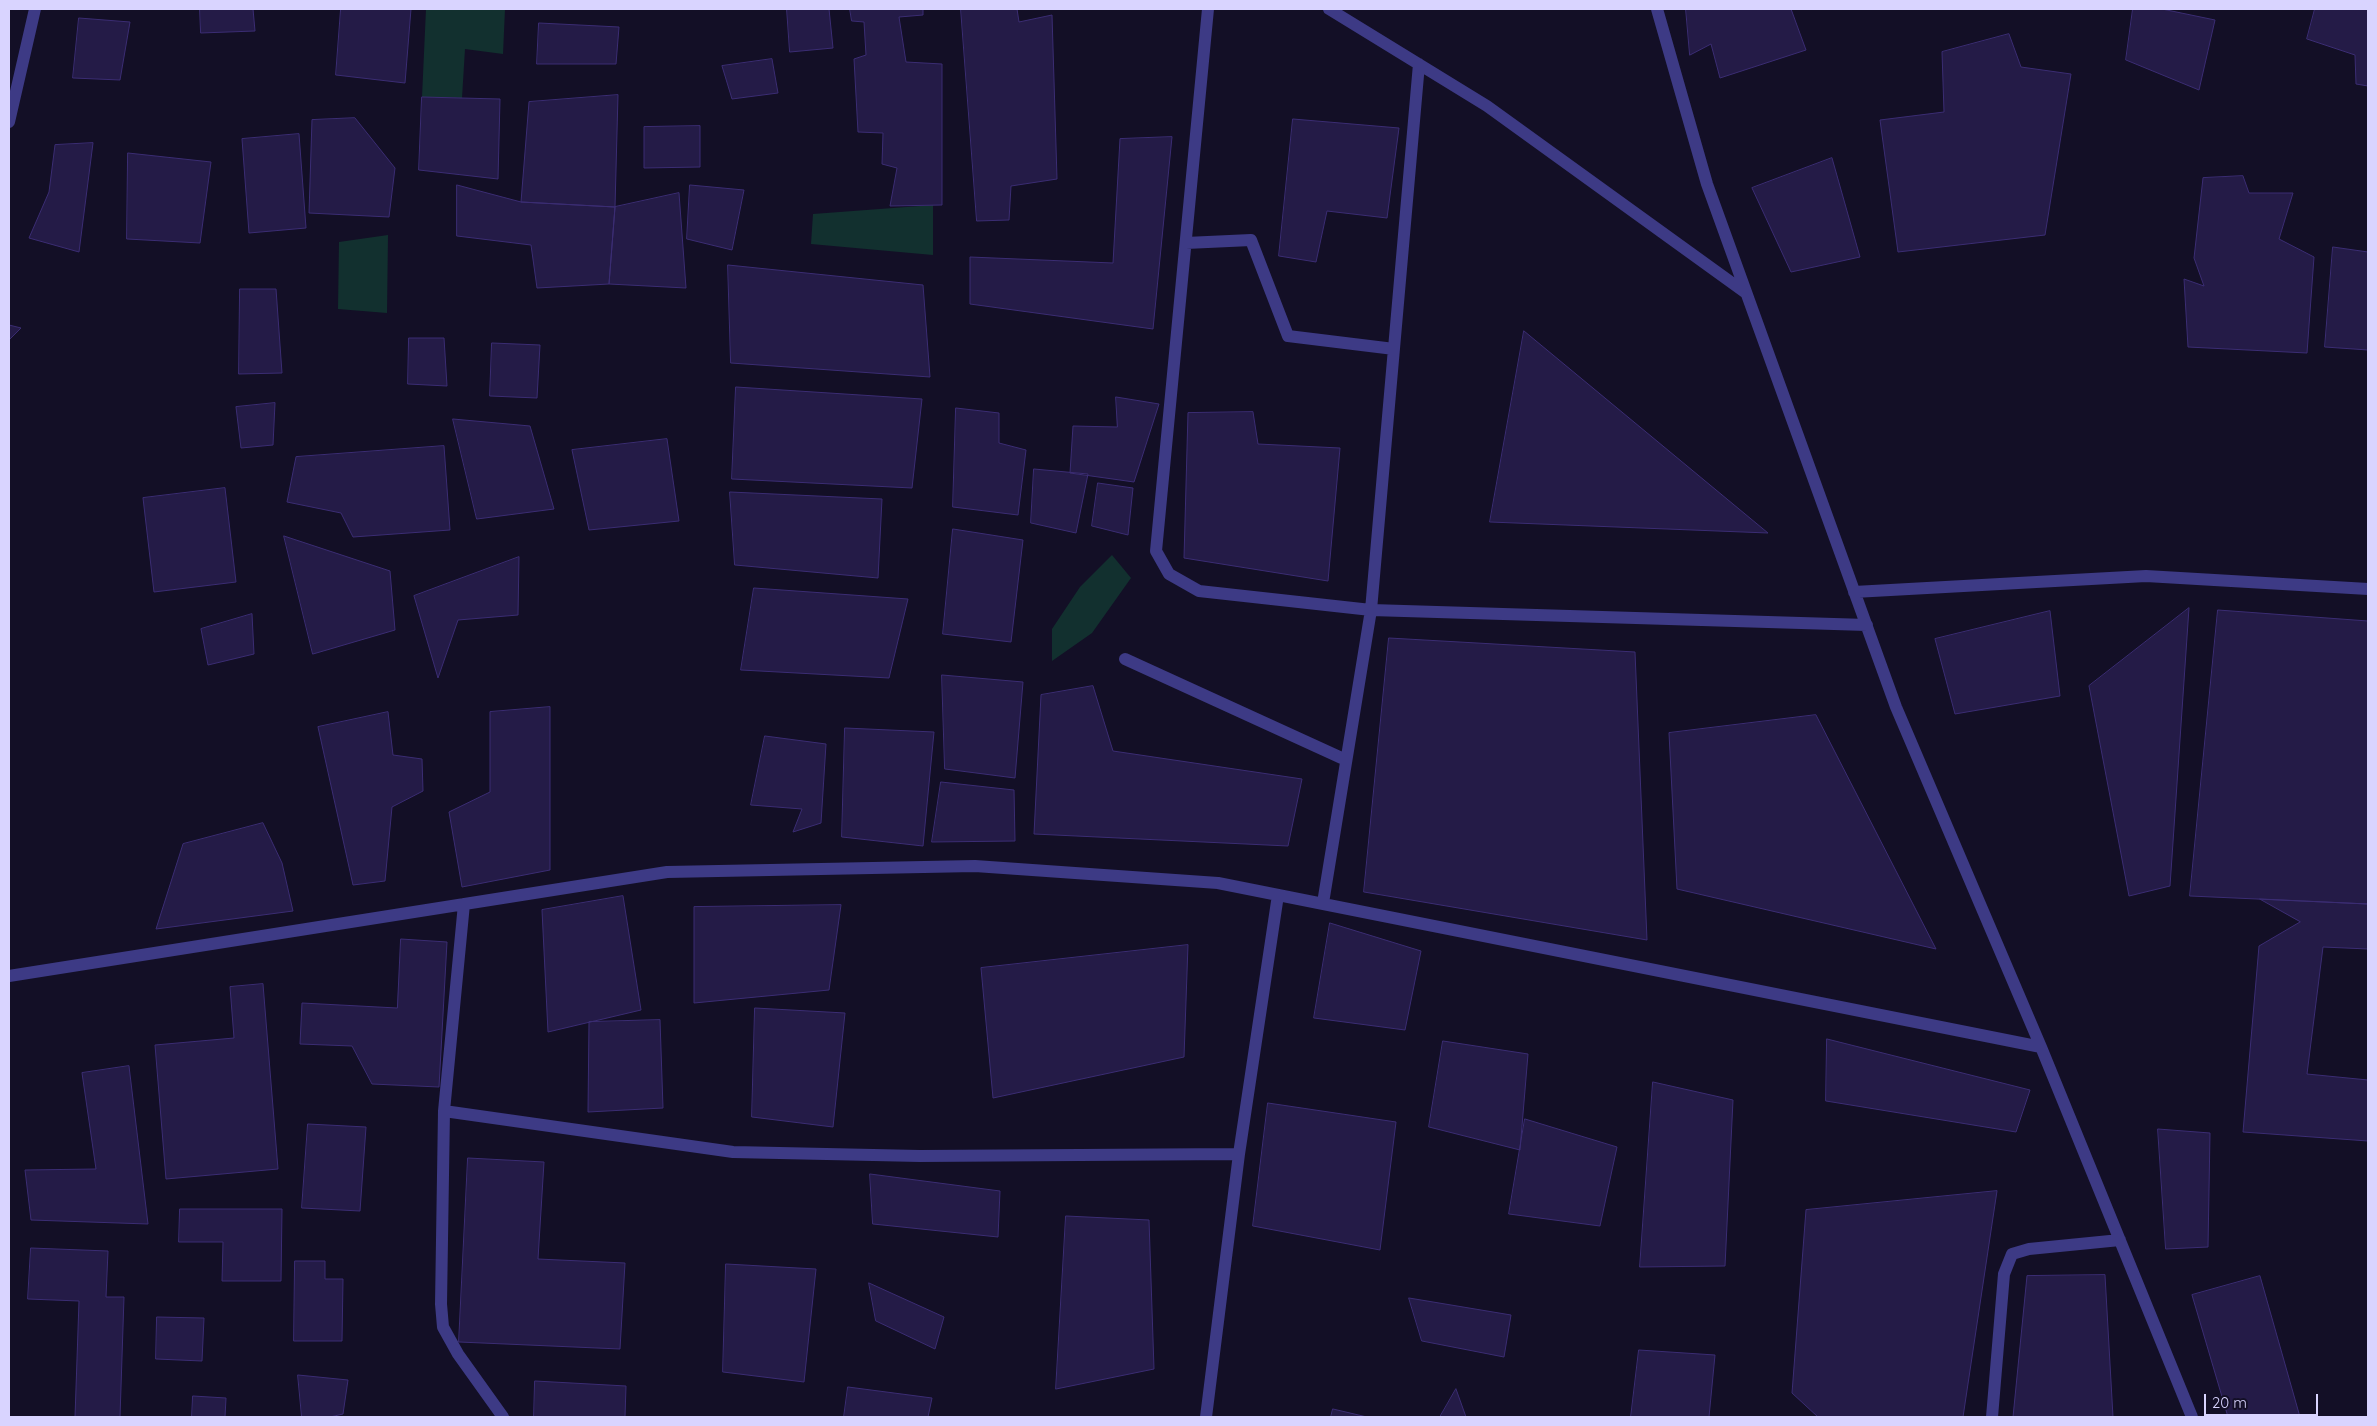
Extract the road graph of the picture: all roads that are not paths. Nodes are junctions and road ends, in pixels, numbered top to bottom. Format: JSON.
{"nodes":[{"id":1,"x":35,"y":9,"type":"edge"},
{"id":2,"x":1208,"y":9,"type":"edge"},
{"id":3,"x":1329,"y":9,"type":"edge"},
{"id":4,"x":1657,"y":9,"type":"edge"},
{"id":5,"x":1418,"y":64,"type":"junction"},
{"id":6,"x":9,"y":122,"type":"edge"},
{"id":7,"x":1186,"y":243,"type":"junction"},
{"id":8,"x":1746,"y":292,"type":"junction"},
{"id":9,"x":1394,"y":349,"type":"junction"},
{"id":10,"x":2368,"y":589,"type":"edge"},
{"id":11,"x":1854,"y":592,"type":"junction"},
{"id":12,"x":1370,"y":610,"type":"junction"},
{"id":13,"x":1867,"y":625,"type":"junction"},
{"id":14,"x":1126,"y":659,"type":"dead end"},
{"id":15,"x":1346,"y":760,"type":"junction"},
{"id":16,"x":1278,"y":894,"type":"junction"},
{"id":17,"x":1322,"y":903,"type":"junction"},
{"id":18,"x":464,"y":904,"type":"junction"},
{"id":19,"x":9,"y":976,"type":"edge"},
{"id":20,"x":2041,"y":1047,"type":"junction"},
{"id":21,"x":444,"y":1111,"type":"junction"},
{"id":22,"x":1239,"y":1154,"type":"junction"},
{"id":23,"x":2120,"y":1240,"type":"junction"},
{"id":24,"x":503,"y":1417,"type":"edge"},
{"id":25,"x":1206,"y":1417,"type":"edge"},
{"id":26,"x":1992,"y":1417,"type":"edge"},
{"id":27,"x":2192,"y":1417,"type":"edge"}],
"edges":[{"from":1,"to":6,"type":"street"},
{"from":2,"to":7,"type":"street"},
{"from":3,"to":5,"type":"street"},
{"from":4,"to":8,"type":"street"},
{"from":5,"to":8,"type":"street"},
{"from":5,"to":9,"type":"street"},
{"from":7,"to":9,"type":"street"},
{"from":7,"to":12,"type":"street"},
{"from":8,"to":11,"type":"street"},
{"from":9,"to":12,"type":"street"},
{"from":10,"to":11,"type":"street"},
{"from":11,"to":13,"type":"street"},
{"from":12,"to":13,"type":"street"},
{"from":12,"to":15,"type":"street"},
{"from":13,"to":20,"type":"street"},
{"from":14,"to":15,"type":"street"},
{"from":15,"to":17,"type":"street"},
{"from":16,"to":17,"type":"street"},
{"from":16,"to":18,"type":"street"},
{"from":16,"to":22,"type":"street"},
{"from":17,"to":20,"type":"street"},
{"from":18,"to":19,"type":"street"},
{"from":18,"to":21,"type":"street"},
{"from":20,"to":23,"type":"street"},
{"from":21,"to":22,"type":"street"},
{"from":21,"to":24,"type":"street"},
{"from":22,"to":25,"type":"street"},
{"from":23,"to":26,"type":"street"},
{"from":23,"to":27,"type":"street"}]}
